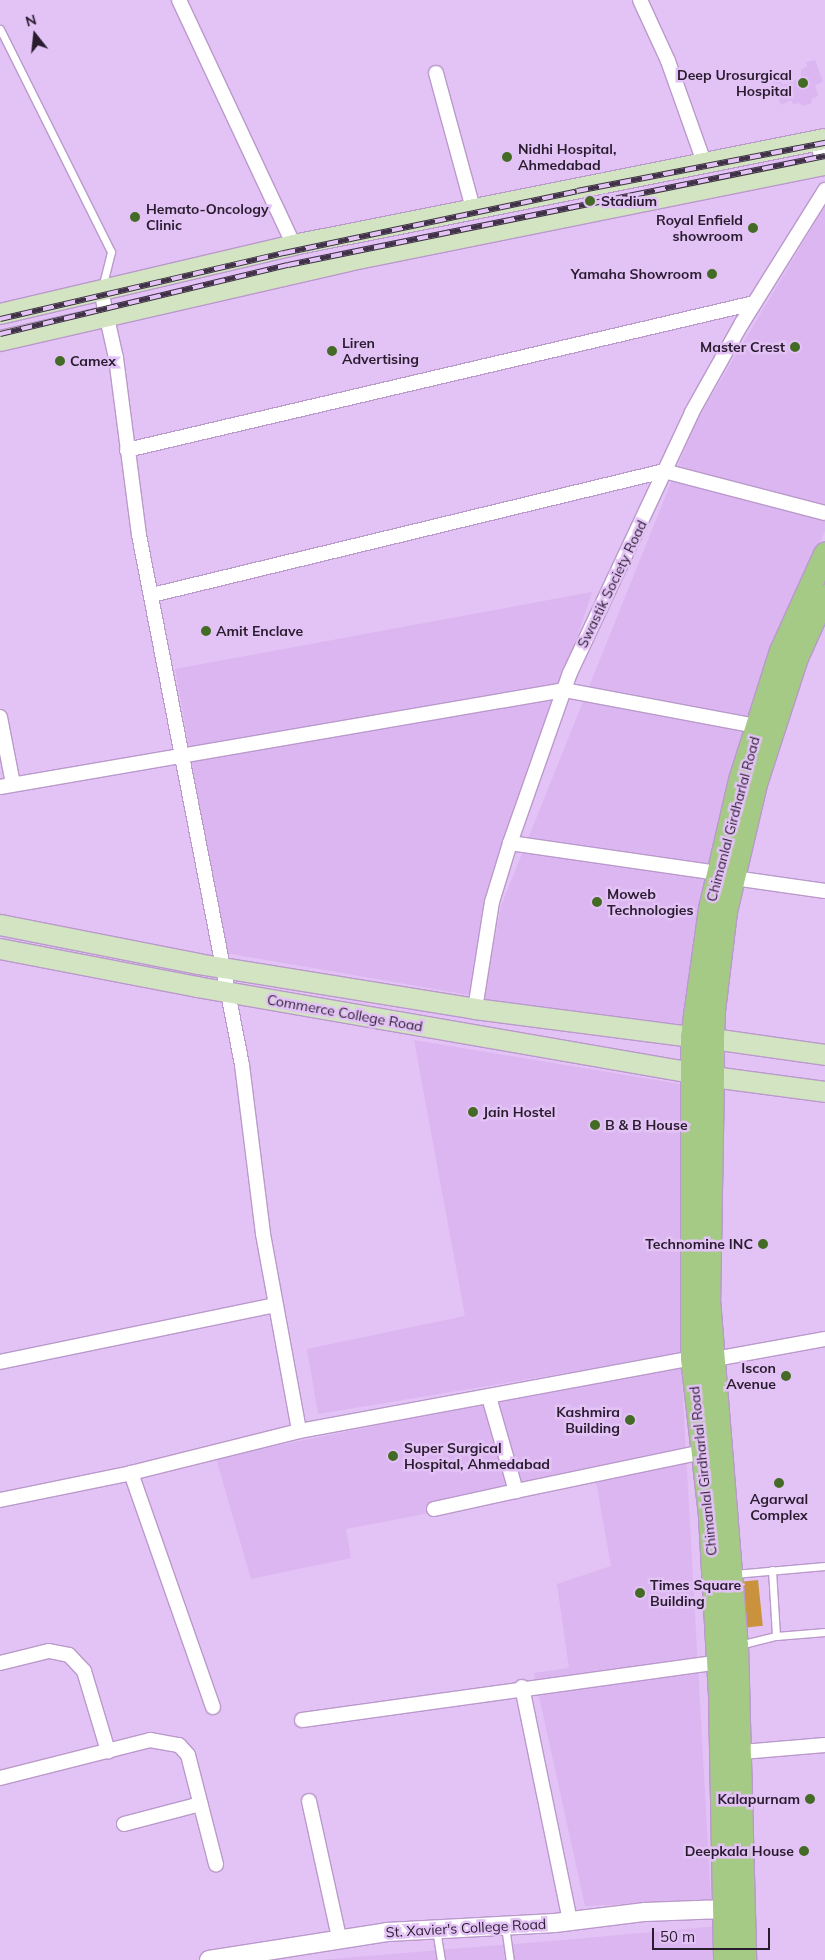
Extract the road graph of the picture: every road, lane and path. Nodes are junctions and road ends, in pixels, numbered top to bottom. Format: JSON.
{"nodes":[{"id":1,"x":179,"y":0,"type":"edge"},
{"id":2,"x":640,"y":0,"type":"edge"},
{"id":3,"x":0,"y":29,"type":"edge"},
{"id":4,"x":436,"y":73,"type":"dead end"},
{"id":5,"x":821,"y":140,"type":"edge"},
{"id":6,"x":704,"y":162,"type":"junction"},
{"id":7,"x":825,"y":165,"type":"edge"},
{"id":8,"x":825,"y":190,"type":"edge"},
{"id":9,"x":548,"y":193,"type":"junction"},
{"id":10,"x":473,"y":208,"type":"junction"},
{"id":11,"x":553,"y":220,"type":"junction"},
{"id":12,"x":294,"y":245,"type":"junction"},
{"id":13,"x":101,"y":291,"type":"junction"},
{"id":14,"x":754,"y":303,"type":"junction"},
{"id":15,"x":0,"y":314,"type":"edge"},
{"id":16,"x":107,"y":316,"type":"junction"},
{"id":17,"x":0,"y":341,"type":"edge"},
{"id":18,"x":127,"y":450,"type":"junction"},
{"id":19,"x":664,"y":471,"type":"junction"},
{"id":20,"x":825,"y":513,"type":"edge"},
{"id":21,"x":825,"y":554,"type":"edge"},
{"id":22,"x":152,"y":595,"type":"junction"},
{"id":23,"x":825,"y":596,"type":"edge"},
{"id":24,"x":564,"y":690,"type":"junction"},
{"id":25,"x":0,"y":717,"type":"edge"},
{"id":26,"x":757,"y":726,"type":"junction"},
{"id":27,"x":182,"y":754,"type":"junction"},
{"id":28,"x":7,"y":786,"type":"edge"},
{"id":29,"x":510,"y":843,"type":"junction"},
{"id":30,"x":726,"y":876,"type":"junction"},
{"id":31,"x":825,"y":891,"type":"edge"},
{"id":32,"x":0,"y":925,"type":"edge"},
{"id":33,"x":0,"y":949,"type":"edge"},
{"id":34,"x":223,"y":967,"type":"junction"},
{"id":35,"x":229,"y":992,"type":"junction"},
{"id":36,"x":475,"y":1009,"type":"junction"},
{"id":37,"x":703,"y":1038,"type":"junction"},
{"id":38,"x":825,"y":1055,"type":"edge"},
{"id":39,"x":702,"y":1075,"type":"junction"},
{"id":40,"x":825,"y":1092,"type":"edge"},
{"id":41,"x":275,"y":1305,"type":"junction"},
{"id":42,"x":825,"y":1339,"type":"edge"},
{"id":43,"x":692,"y":1358,"type":"junction"},
{"id":44,"x":715,"y":1359,"type":"junction"},
{"id":45,"x":0,"y":1362,"type":"edge"},
{"id":46,"x":489,"y":1397,"type":"junction"},
{"id":47,"x":299,"y":1431,"type":"junction"},
{"id":48,"x":702,"y":1452,"type":"junction"},
{"id":49,"x":131,"y":1473,"type":"junction"},
{"id":50,"x":516,"y":1491,"type":"junction"},
{"id":51,"x":0,"y":1500,"type":"edge"},
{"id":52,"x":434,"y":1509,"type":"dead end"},
{"id":53,"x":825,"y":1566,"type":"edge"},
{"id":54,"x":772,"y":1570,"type":"junction"},
{"id":55,"x":731,"y":1574,"type":"junction"},
{"id":56,"x":825,"y":1632,"type":"edge"},
{"id":57,"x":776,"y":1636,"type":"junction"},
{"id":58,"x":737,"y":1645,"type":"junction"},
{"id":59,"x":718,"y":1662,"type":"junction"},
{"id":60,"x":0,"y":1663,"type":"edge"},
{"id":61,"x":522,"y":1687,"type":"junction"},
{"id":62,"x":213,"y":1707,"type":"dead end"},
{"id":63,"x":302,"y":1720,"type":"dead end"},
{"id":64,"x":825,"y":1745,"type":"edge"},
{"id":65,"x":108,"y":1751,"type":"junction"},
{"id":66,"x":742,"y":1752,"type":"junction"},
{"id":67,"x":0,"y":1778,"type":"edge"},
{"id":68,"x":309,"y":1802,"type":"dead end"},
{"id":69,"x":200,"y":1804,"type":"junction"},
{"id":70,"x":124,"y":1824,"type":"dead end"},
{"id":71,"x":216,"y":1864,"type":"dead end"},
{"id":72,"x":725,"y":1910,"type":"junction"},
{"id":73,"x":570,"y":1921,"type":"junction"},
{"id":74,"x":505,"y":1925,"type":"junction"},
{"id":75,"x":436,"y":1929,"type":"junction"},
{"id":76,"x":339,"y":1938,"type":"junction"},
{"id":77,"x":209,"y":1960,"type":"edge"},
{"id":78,"x":441,"y":1960,"type":"edge"},
{"id":79,"x":510,"y":1960,"type":"edge"},
{"id":80,"x":725,"y":1960,"type":"edge"},
{"id":81,"x":745,"y":1960,"type":"edge"}],
"edges":[{"from":1,"to":12,"type":"street"},
{"from":2,"to":6,"type":"street"},
{"from":3,"to":13,"type":"lane"},
{"from":4,"to":10,"type":"street"},
{"from":5,"to":6,"type":"main road"},
{"from":5,"to":7,"type":"street"},
{"from":6,"to":9,"type":"main road"},
{"from":7,"to":11,"type":"main road"},
{"from":8,"to":14,"type":"street","name":"Swastik Society Road"},
{"from":9,"to":10,"type":"main road"},
{"from":9,"to":11,"type":"main road"},
{"from":10,"to":12,"type":"main road"},
{"from":11,"to":16,"type":"main road"},
{"from":12,"to":13,"type":"main road"},
{"from":13,"to":15,"type":"main road"},
{"from":13,"to":16,"type":"street"},
{"from":14,"to":18,"type":"street"},
{"from":14,"to":19,"type":"street","name":"Swastik Society Road"},
{"from":16,"to":17,"type":"main road"},
{"from":16,"to":18,"type":"street"},
{"from":18,"to":22,"type":"street"},
{"from":19,"to":20,"type":"street"},
{"from":19,"to":22,"type":"street"},
{"from":19,"to":24,"type":"street","name":"Swastik Society Road"},
{"from":21,"to":26,"type":"main road","name":"Chimanlal Girdharlal Road"},
{"from":22,"to":27,"type":"street"},
{"from":23,"to":30,"type":"main road","name":"Chimanlal Girdharlal Road"},
{"from":24,"to":26,"type":"street"},
{"from":24,"to":27,"type":"street"},
{"from":24,"to":29,"type":"street","name":"Swastik Society Road"},
{"from":25,"to":28,"type":"street"},
{"from":26,"to":30,"type":"main road","name":"Chimanlal Girdharlal Road"},
{"from":27,"to":28,"type":"street"},
{"from":27,"to":34,"type":"street"},
{"from":29,"to":30,"type":"street"},
{"from":29,"to":36,"type":"street","name":"Swastik Society Road"},
{"from":30,"to":31,"type":"street"},
{"from":30,"to":37,"type":"main road","name":"Chimanlal Girdharlal Road"},
{"from":32,"to":34,"type":"main road","name":"Commerce College Road"},
{"from":33,"to":35,"type":"main road","name":"Commerce College Road"},
{"from":34,"to":35,"type":"street"},
{"from":34,"to":36,"type":"main road","name":"Commerce College Road"},
{"from":35,"to":39,"type":"main road","name":"Commerce College Road"},
{"from":35,"to":41,"type":"street"},
{"from":36,"to":37,"type":"main road","name":"Commerce College Road"},
{"from":37,"to":38,"type":"main road","name":"Commerce College Road"},
{"from":37,"to":39,"type":"main road","name":"Chimanlal Girdharlal Road"},
{"from":39,"to":40,"type":"main road","name":"Commerce College Road"},
{"from":39,"to":43,"type":"main road","name":"Chimanlal Girdharlal Road"},
{"from":39,"to":44,"type":"main road","name":"Chimanlal Girdharlal Road"},
{"from":41,"to":45,"type":"street"},
{"from":41,"to":47,"type":"street"},
{"from":42,"to":44,"type":"street"},
{"from":43,"to":46,"type":"street"},
{"from":43,"to":48,"type":"main road","name":"Chimanlal Girdharlal Road"},
{"from":44,"to":55,"type":"main road","name":"Chimanlal Girdharlal Road"},
{"from":46,"to":47,"type":"street"},
{"from":46,"to":50,"type":"street"},
{"from":47,"to":49,"type":"street"},
{"from":48,"to":50,"type":"street"},
{"from":48,"to":59,"type":"main road","name":"Chimanlal Girdharlal Road"},
{"from":49,"to":51,"type":"street"},
{"from":49,"to":62,"type":"street"},
{"from":50,"to":52,"type":"street"},
{"from":53,"to":54,"type":"lane"},
{"from":54,"to":55,"type":"lane"},
{"from":54,"to":57,"type":"lane"},
{"from":55,"to":58,"type":"main road","name":"Chimanlal Girdharlal Road"},
{"from":56,"to":57,"type":"lane"},
{"from":57,"to":58,"type":"lane"},
{"from":58,"to":66,"type":"main road","name":"Chimanlal Girdharlal Road"},
{"from":59,"to":61,"type":"street"},
{"from":59,"to":72,"type":"main road","name":"Chimanlal Girdharlal Road"},
{"from":60,"to":65,"type":"street"},
{"from":61,"to":63,"type":"street"},
{"from":61,"to":73,"type":"street"},
{"from":64,"to":66,"type":"street"},
{"from":65,"to":67,"type":"street"},
{"from":65,"to":69,"type":"street"},
{"from":66,"to":81,"type":"main road","name":"Chimanlal Girdharlal Road"},
{"from":68,"to":76,"type":"street"},
{"from":69,"to":70,"type":"street"},
{"from":69,"to":71,"type":"street"},
{"from":72,"to":73,"type":"street","name":"St. Xavier's College Road"},
{"from":72,"to":80,"type":"main road","name":"Chimanlal Girdharlal Road"},
{"from":73,"to":74,"type":"street","name":"St. Xavier's College Road"},
{"from":74,"to":75,"type":"street","name":"St. Xavier's College Road"},
{"from":74,"to":79,"type":"lane"},
{"from":75,"to":76,"type":"street","name":"St. Xavier's College Road"},
{"from":75,"to":78,"type":"lane"},
{"from":76,"to":77,"type":"street","name":"St. Xavier's College Road"}]}
